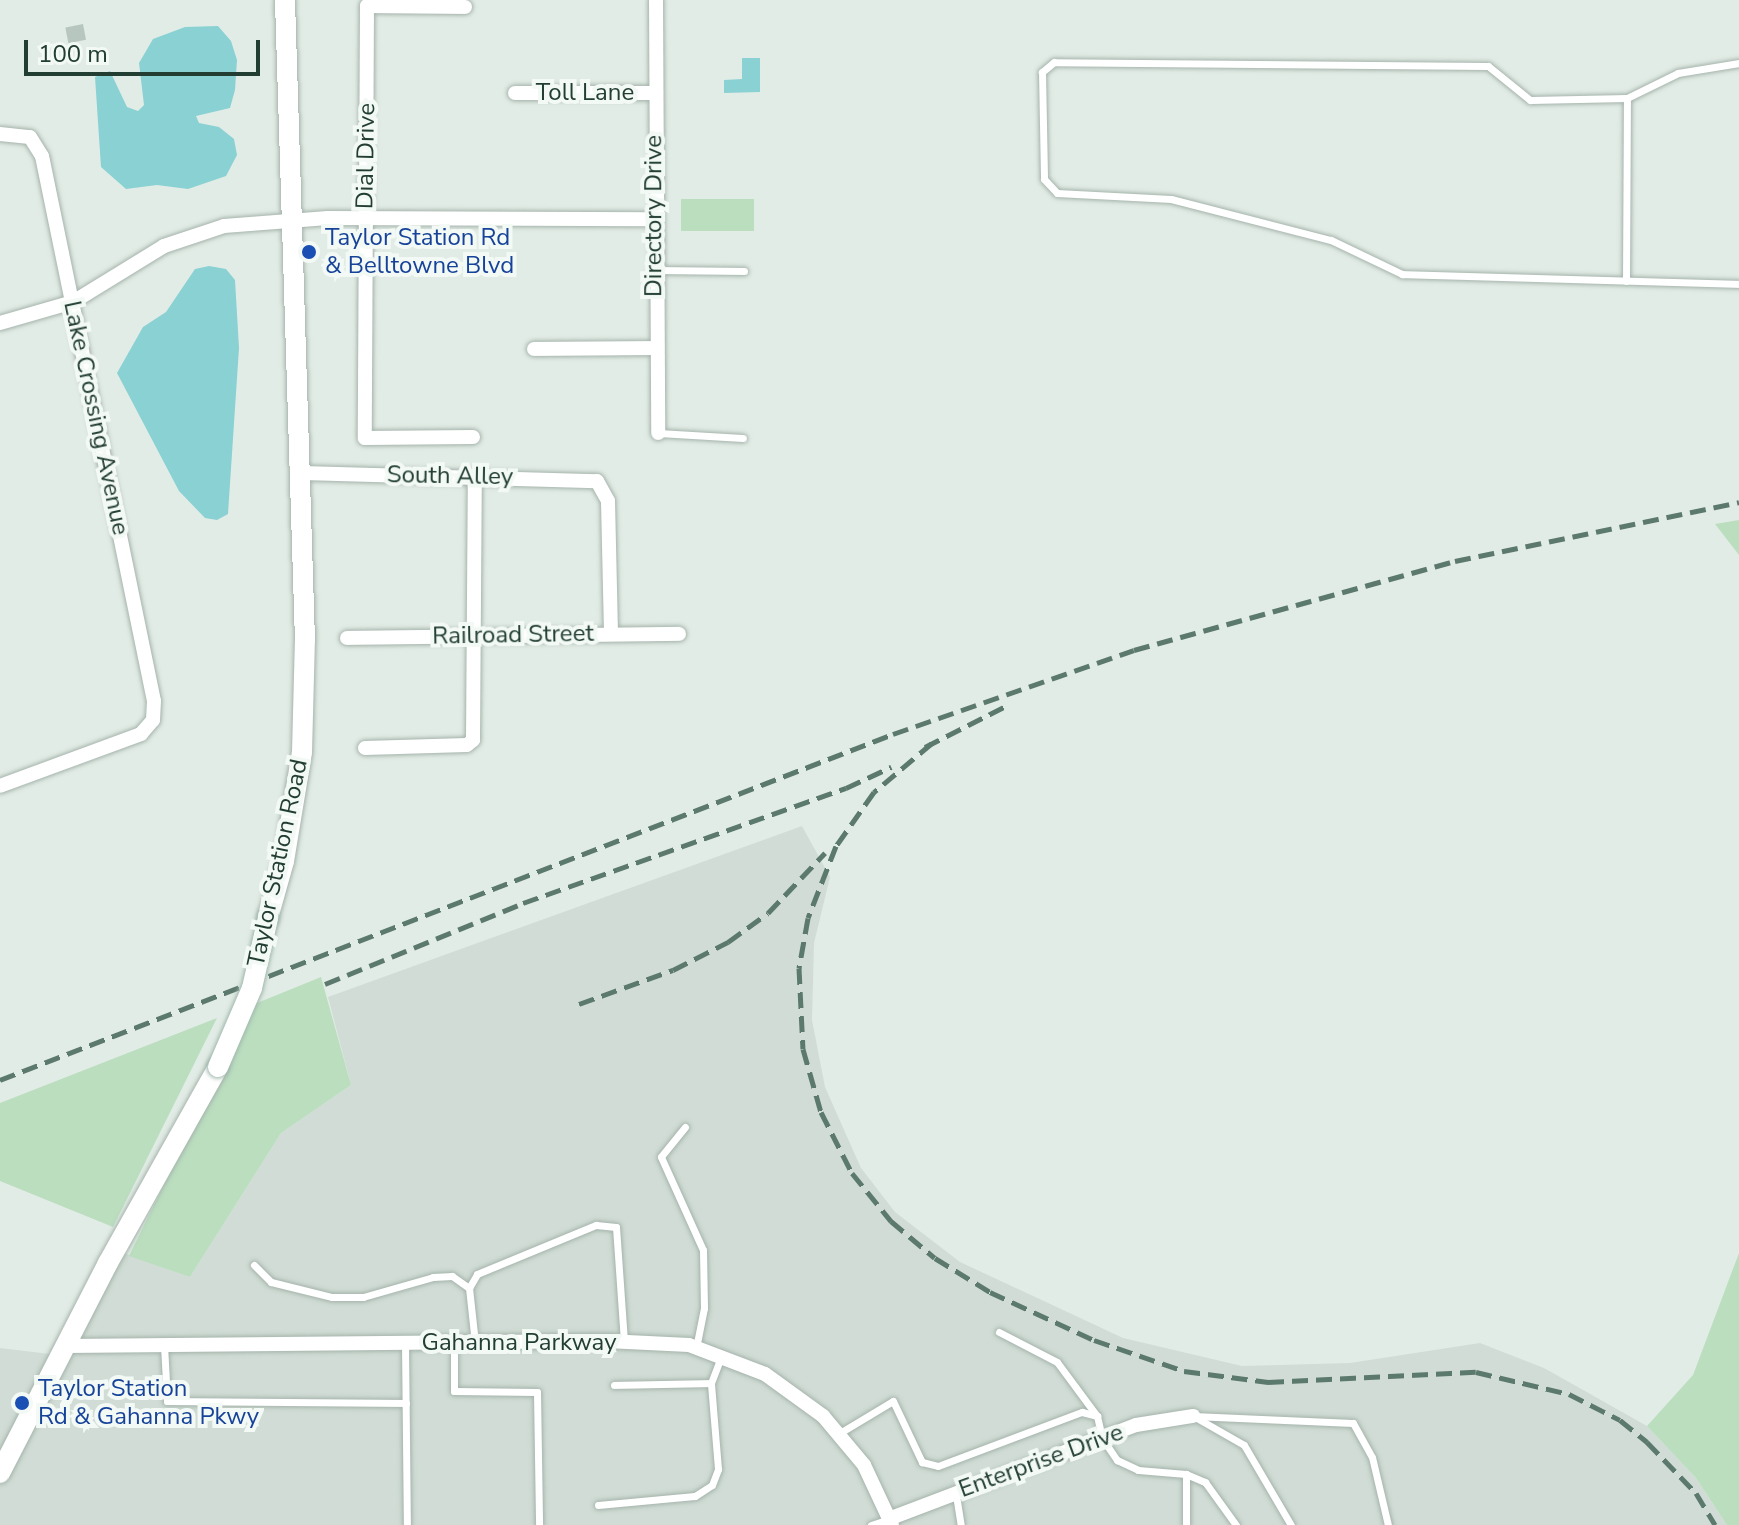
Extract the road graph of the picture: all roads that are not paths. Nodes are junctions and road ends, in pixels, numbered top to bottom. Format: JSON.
{"nodes":[{"id":1,"x":285,"y":0,"type":"edge"},
{"id":2,"x":656,"y":0,"type":"edge"},
{"id":3,"x":465,"y":7,"type":"dead end"},
{"id":4,"x":1739,"y":63,"type":"edge"},
{"id":5,"x":515,"y":93,"type":"dead end"},
{"id":6,"x":655,"y":93,"type":"junction"},
{"id":7,"x":1627,"y":98,"type":"junction"},
{"id":8,"x":0,"y":134,"type":"edge"},
{"id":9,"x":366,"y":219,"type":"junction"},
{"id":10,"x":653,"y":219,"type":"junction"},
{"id":11,"x":292,"y":220,"type":"junction"},
{"id":12,"x":653,"y":270,"type":"junction"},
{"id":13,"x":744,"y":271,"type":"dead end"},
{"id":14,"x":1626,"y":281,"type":"junction"},
{"id":15,"x":1739,"y":284,"type":"edge"},
{"id":16,"x":73,"y":302,"type":"junction"},
{"id":17,"x":0,"y":323,"type":"edge"},
{"id":18,"x":654,"y":348,"type":"junction"},
{"id":19,"x":534,"y":349,"type":"dead end"},
{"id":20,"x":658,"y":433,"type":"joint"},
{"id":21,"x":473,"y":437,"type":"dead end"},
{"id":22,"x":743,"y":438,"type":"dead end"},
{"id":23,"x":302,"y":473,"type":"junction"},
{"id":24,"x":475,"y":476,"type":"junction"},
{"id":25,"x":611,"y":634,"type":"junction"},
{"id":26,"x":679,"y":634,"type":"dead end"},
{"id":27,"x":475,"y":635,"type":"junction"},
{"id":28,"x":347,"y":638,"type":"dead end"},
{"id":29,"x":365,"y":748,"type":"dead end"},
{"id":30,"x":0,"y":786,"type":"edge"},
{"id":31,"x":685,"y":1127,"type":"dead end"},
{"id":32,"x":254,"y":1265,"type":"dead end"},
{"id":33,"x":469,"y":1288,"type":"junction"},
{"id":34,"x":999,"y":1332,"type":"dead end"},
{"id":35,"x":624,"y":1342,"type":"junction"},
{"id":36,"x":405,"y":1343,"type":"junction"},
{"id":37,"x":454,"y":1343,"type":"junction"},
{"id":38,"x":475,"y":1343,"type":"junction"},
{"id":39,"x":164,"y":1345,"type":"junction"},
{"id":40,"x":66,"y":1346,"type":"junction"},
{"id":41,"x":696,"y":1348,"type":"junction"},
{"id":42,"x":721,"y":1357,"type":"junction"},
{"id":43,"x":711,"y":1383,"type":"junction"},
{"id":44,"x":614,"y":1385,"type":"dead end"},
{"id":45,"x":406,"y":1403,"type":"junction"},
{"id":46,"x":1097,"y":1416,"type":"junction"},
{"id":47,"x":1193,"y":1416,"type":"junction"},
{"id":48,"x":838,"y":1434,"type":"junction"},
{"id":49,"x":1102,"y":1438,"type":"junction"},
{"id":50,"x":0,"y":1473,"type":"edge"},
{"id":51,"x":1186,"y":1474,"type":"junction"},
{"id":52,"x":955,"y":1493,"type":"junction"},
{"id":53,"x":598,"y":1505,"type":"dead end"},
{"id":54,"x":892,"y":1522,"type":"edge"},
{"id":55,"x":407,"y":1525,"type":"edge"},
{"id":56,"x":539,"y":1525,"type":"edge"},
{"id":57,"x":871,"y":1525,"type":"edge"},
{"id":58,"x":961,"y":1525,"type":"edge"},
{"id":59,"x":1186,"y":1525,"type":"edge"},
{"id":60,"x":1236,"y":1525,"type":"edge"},
{"id":61,"x":1291,"y":1525,"type":"edge"},
{"id":62,"x":1388,"y":1525,"type":"edge"}],
"edges":[{"from":1,"to":11,"type":"main road","name":"Taylor Station Road"},
{"from":2,"to":6,"type":"street","name":"Directory Drive"},
{"from":3,"to":9,"type":"street","name":"Dial Drive"},
{"from":4,"to":7,"type":"lane"},
{"from":5,"to":6,"type":"street","name":"Toll Lane"},
{"from":6,"to":10,"type":"street","name":"Directory Drive"},
{"from":7,"to":14,"type":"lane"},
{"from":7,"to":14,"type":"lane"},
{"from":8,"to":16,"type":"street","name":"Lake Crossing Avenue"},
{"from":9,"to":10,"type":"street"},
{"from":9,"to":11,"type":"street"},
{"from":9,"to":21,"type":"street","name":"Dial Drive"},
{"from":10,"to":12,"type":"street","name":"Directory Drive"},
{"from":11,"to":16,"type":"street"},
{"from":11,"to":23,"type":"main road","name":"Taylor Station Road"},
{"from":12,"to":13,"type":"lane"},
{"from":12,"to":18,"type":"street","name":"Directory Drive"},
{"from":14,"to":15,"type":"lane"},
{"from":16,"to":17,"type":"street"},
{"from":16,"to":30,"type":"street","name":"Lake Crossing Avenue"},
{"from":18,"to":19,"type":"street"},
{"from":18,"to":20,"type":"street","name":"Directory Drive"},
{"from":20,"to":22,"type":"lane"},
{"from":23,"to":24,"type":"street","name":"South Alley"},
{"from":23,"to":40,"type":"main road","name":"Taylor Station Road","bridge":true},
{"from":24,"to":25,"type":"street","name":"South Alley"},
{"from":24,"to":27,"type":"street"},
{"from":25,"to":26,"type":"street","name":"Railroad Street"},
{"from":25,"to":27,"type":"street","name":"Railroad Street"},
{"from":27,"to":28,"type":"street","name":"Railroad Street"},
{"from":27,"to":29,"type":"street"},
{"from":31,"to":41,"type":"lane"},
{"from":32,"to":33,"type":"lane"},
{"from":33,"to":35,"type":"lane"},
{"from":33,"to":38,"type":"lane"},
{"from":34,"to":46,"type":"lane"},
{"from":35,"to":38,"type":"street","name":"Gahanna Parkway"},
{"from":35,"to":41,"type":"street","name":"Gahanna Parkway"},
{"from":36,"to":37,"type":"street","name":"Gahanna Parkway"},
{"from":36,"to":39,"type":"street","name":"Gahanna Parkway"},
{"from":36,"to":45,"type":"lane"},
{"from":37,"to":38,"type":"street","name":"Gahanna Parkway"},
{"from":37,"to":56,"type":"lane"},
{"from":39,"to":40,"type":"street","name":"Gahanna Parkway"},
{"from":39,"to":45,"type":"lane"},
{"from":40,"to":50,"type":"main road","name":"Taylor Station Road"},
{"from":41,"to":42,"type":"street","name":"Gahanna Parkway"},
{"from":42,"to":43,"type":"lane"},
{"from":42,"to":48,"type":"street","name":"Gahanna Parkway"},
{"from":43,"to":44,"type":"lane"},
{"from":43,"to":53,"type":"lane"},
{"from":45,"to":55,"type":"lane"},
{"from":46,"to":48,"type":"lane"},
{"from":46,"to":49,"type":"lane"},
{"from":47,"to":49,"type":"street","name":"Enterprise Drive"},
{"from":47,"to":61,"type":"lane"},
{"from":47,"to":62,"type":"lane"},
{"from":48,"to":54,"type":"street","name":"Gahanna Parkway"},
{"from":49,"to":51,"type":"lane"},
{"from":49,"to":52,"type":"street","name":"Enterprise Drive"},
{"from":51,"to":59,"type":"lane"},
{"from":51,"to":60,"type":"lane"},
{"from":52,"to":54,"type":"street","name":"Enterprise Drive"},
{"from":52,"to":58,"type":"lane"},
{"from":54,"to":57,"type":"lane"}]}
